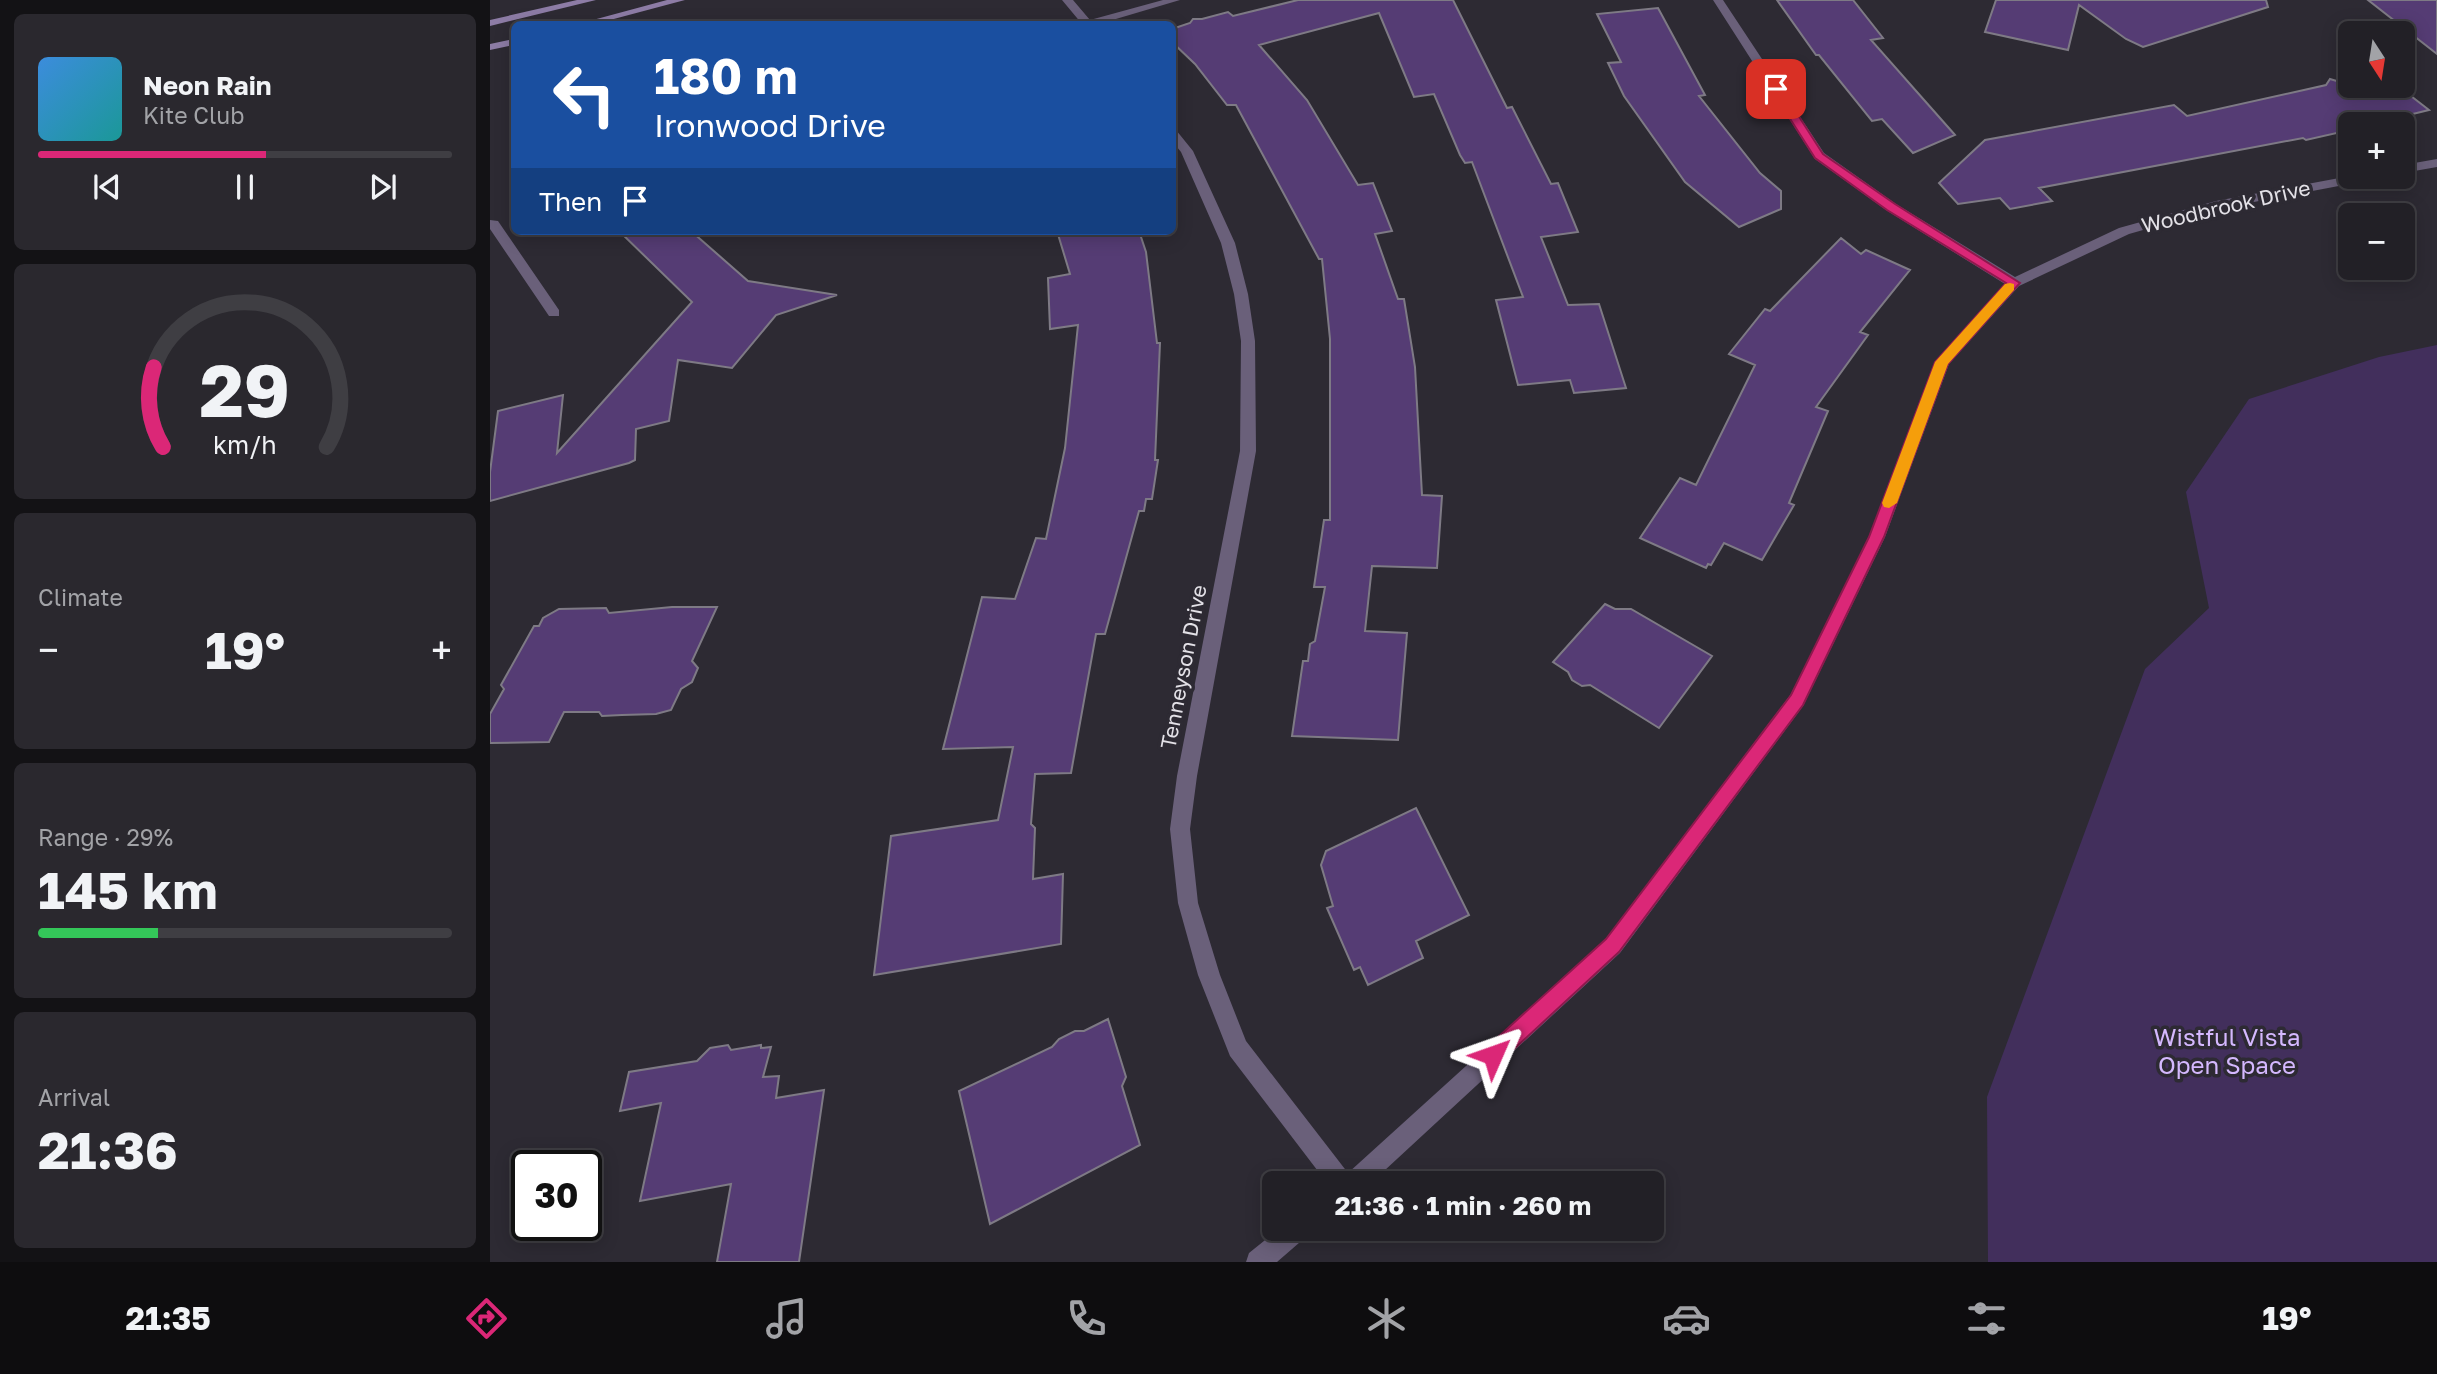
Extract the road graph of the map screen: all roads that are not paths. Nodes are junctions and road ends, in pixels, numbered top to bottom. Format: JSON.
{"nodes":[{"id":1,"x":591,"y":0,"type":"edge"},
{"id":2,"x":680,"y":0,"type":"edge"},
{"id":3,"x":1067,"y":0,"type":"edge"},
{"id":4,"x":1175,"y":0,"type":"edge"},
{"id":5,"x":1718,"y":0,"type":"edge"},
{"id":6,"x":596,"y":21,"type":"edge"},
{"id":7,"x":1085,"y":21,"type":"edge"},
{"id":8,"x":1099,"y":21,"type":"edge"},
{"id":9,"x":490,"y":23,"type":"edge"},
{"id":10,"x":511,"y":43,"type":"edge"},
{"id":11,"x":490,"y":47,"type":"edge"},
{"id":12,"x":1176,"y":138,"type":"edge"},
{"id":13,"x":2437,"y":163,"type":"edge"},
{"id":14,"x":2415,"y":167,"type":"edge"},
{"id":15,"x":2338,"y":182,"type":"edge"},
{"id":16,"x":490,"y":224,"type":"edge"},
{"id":17,"x":2014,"y":283,"type":"junction"},
{"id":18,"x":554,"y":313,"type":"dead end"},
{"id":19,"x":1332,"y":1171,"type":"edge"},
{"id":20,"x":1367,"y":1171,"type":"edge"},
{"id":21,"x":1283,"y":1241,"type":"edge"},
{"id":22,"x":1258,"y":1262,"type":"edge"}],
"edges":[{"from":1,"to":9,"type":"main road"},
{"from":2,"to":6,"type":"main road"},
{"from":3,"to":7,"type":"street"},
{"from":4,"to":8,"type":"street"},
{"from":5,"to":17,"type":"street"},
{"from":10,"to":11,"type":"main road"},
{"from":12,"to":19,"type":"street","name":"Tenneyson Drive"},
{"from":13,"to":14,"type":"street"},
{"from":15,"to":17,"type":"street","name":"Woodbrook Drive"},
{"from":16,"to":18,"type":"street"},
{"from":17,"to":20,"type":"street","name":"Woodbrook Drive"},
{"from":21,"to":22,"type":"street"}]}
